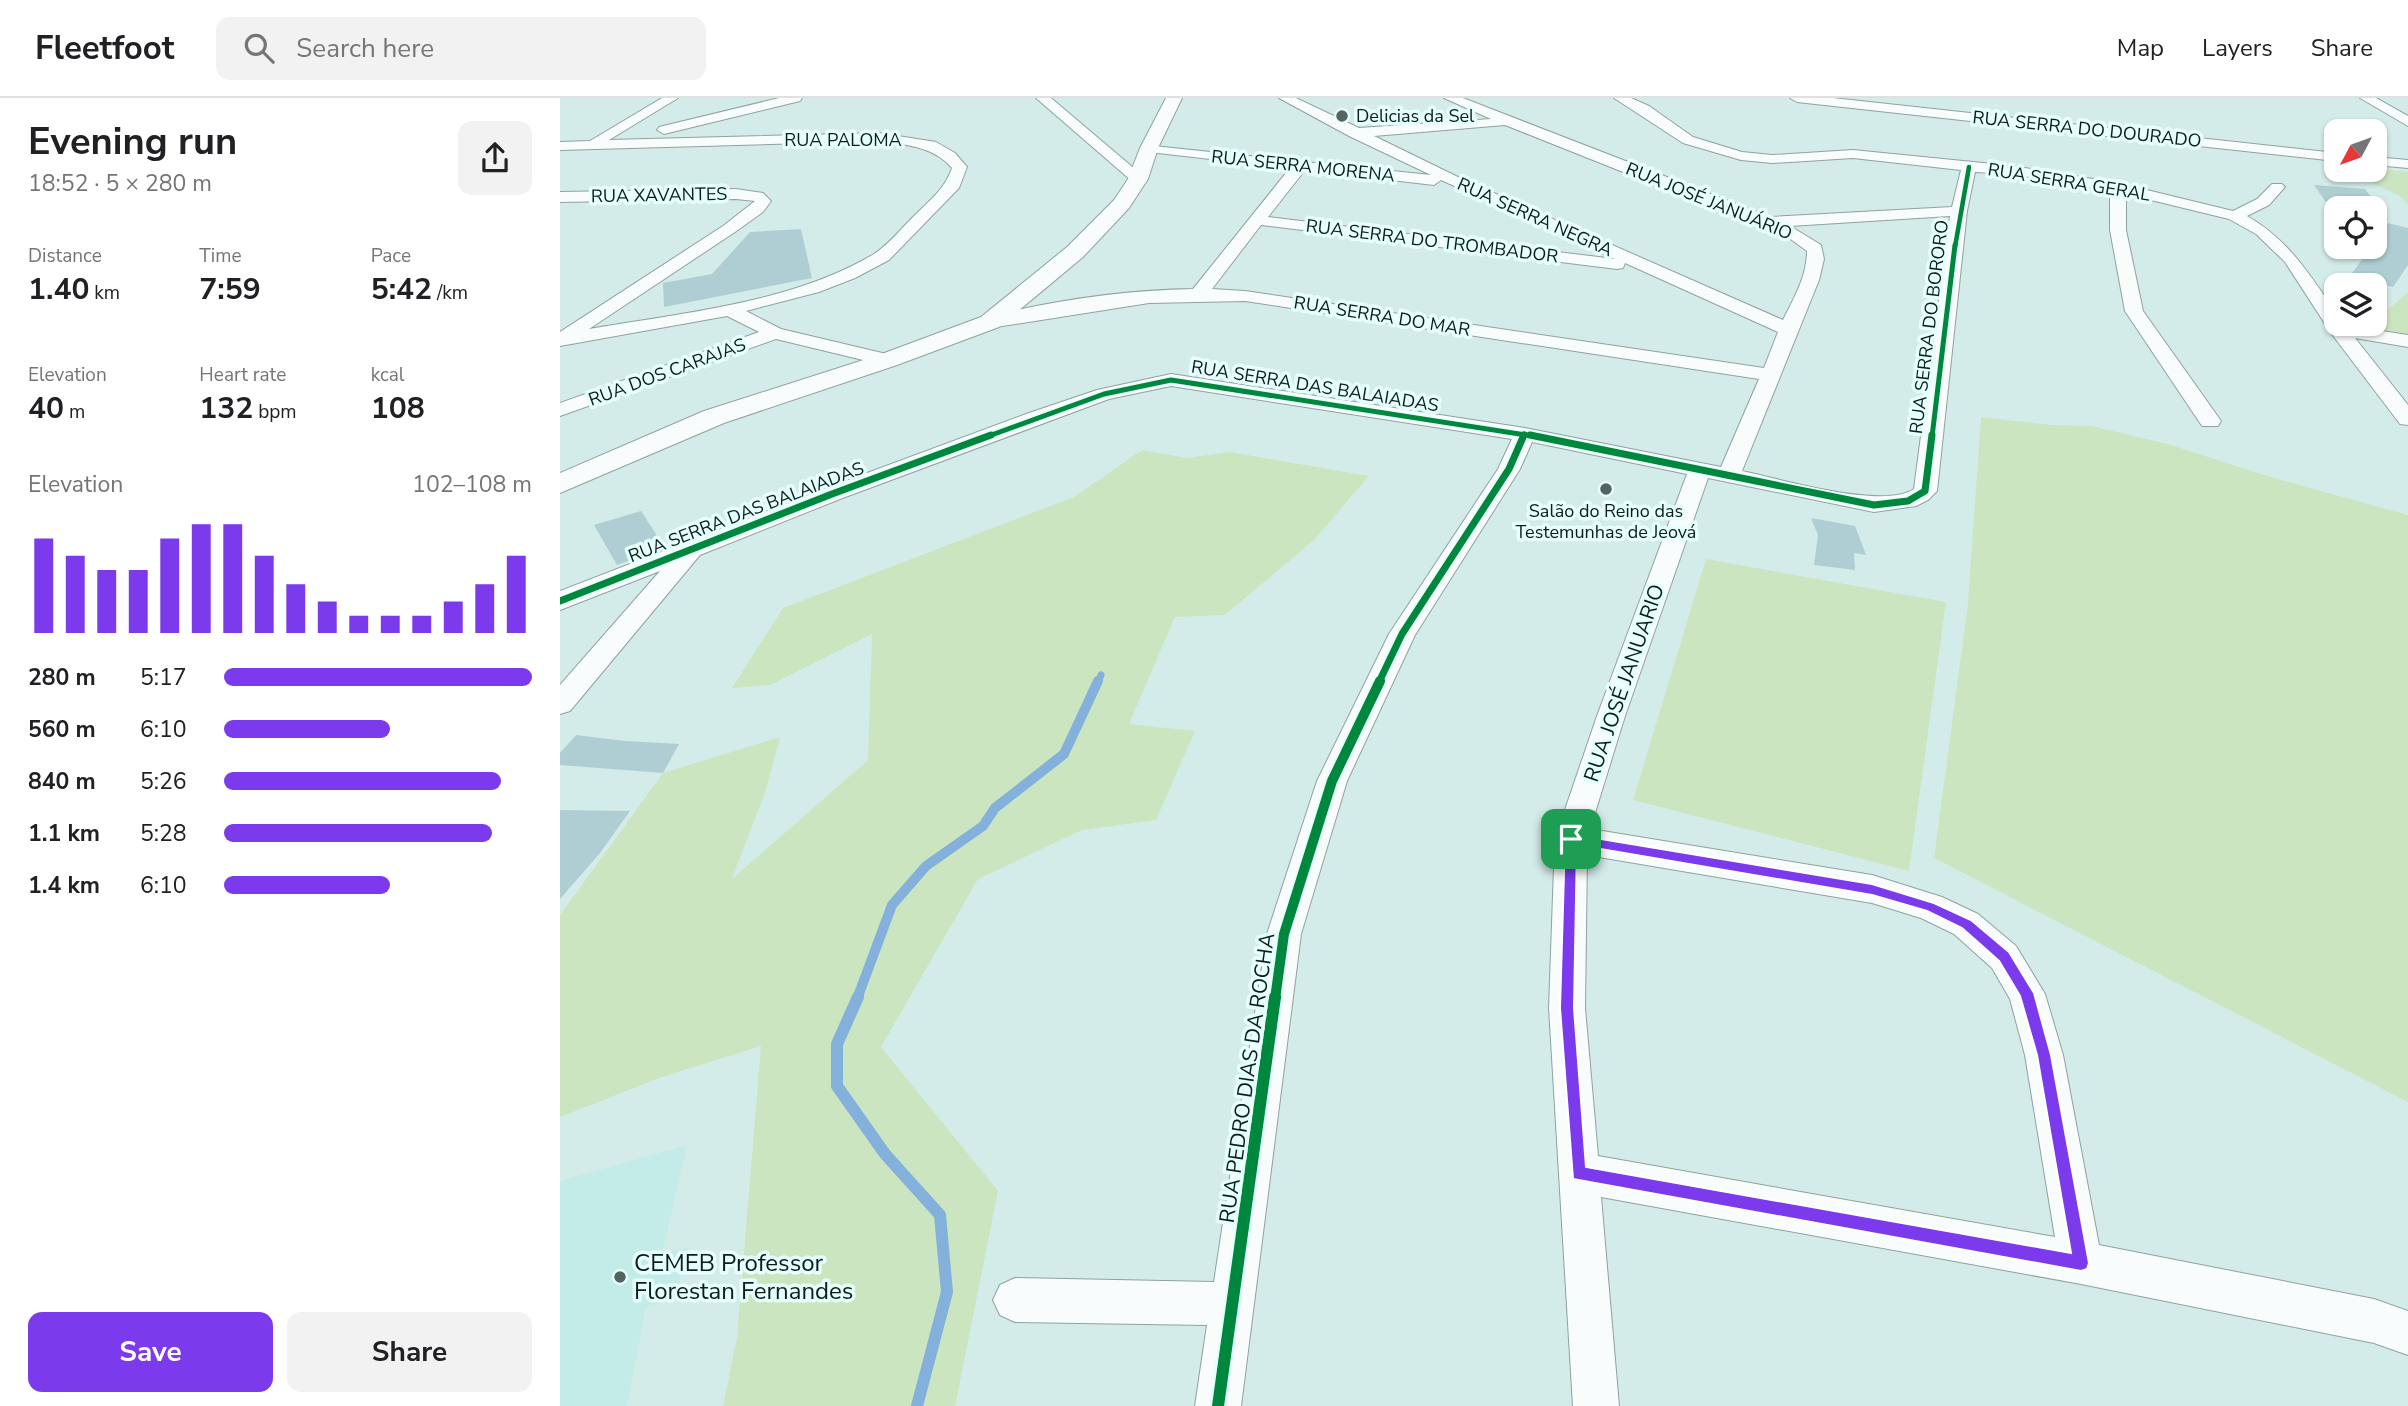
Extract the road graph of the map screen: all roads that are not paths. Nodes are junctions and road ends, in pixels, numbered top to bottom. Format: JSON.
{"nodes":[{"id":1,"x":671,"y":98,"type":"edge"},
{"id":2,"x":795,"y":98,"type":"edge"},
{"id":3,"x":1043,"y":98,"type":"edge"},
{"id":4,"x":1174,"y":98,"type":"edge"},
{"id":5,"x":1286,"y":98,"type":"edge"},
{"id":6,"x":1451,"y":98,"type":"edge"},
{"id":7,"x":1621,"y":98,"type":"edge"},
{"id":8,"x":1797,"y":98,"type":"edge"},
{"id":9,"x":2367,"y":98,"type":"edge"},
{"id":10,"x":1506,"y":121,"type":"junction"},
{"id":11,"x":2408,"y":122,"type":"edge"},
{"id":12,"x":1354,"y":133,"type":"junction"},
{"id":13,"x":609,"y":144,"type":"junction"},
{"id":14,"x":590,"y":145,"type":"junction"},
{"id":15,"x":560,"y":146,"type":"edge"},
{"id":16,"x":1149,"y":148,"type":"junction"},
{"id":17,"x":2324,"y":156,"type":"edge"},
{"id":18,"x":1300,"y":166,"type":"junction"},
{"id":19,"x":1969,"y":167,"type":"junction"},
{"id":20,"x":1138,"y":179,"type":"junction"},
{"id":21,"x":1457,"y":182,"type":"junction"},
{"id":22,"x":2277,"y":187,"type":"dead end"},
{"id":23,"x":2118,"y":188,"type":"junction"},
{"id":24,"x":595,"y":196,"type":"junction"},
{"id":25,"x":560,"y":197,"type":"edge"},
{"id":26,"x":572,"y":210,"type":"dead end"},
{"id":27,"x":1959,"y":211,"type":"junction"},
{"id":28,"x":2235,"y":216,"type":"junction"},
{"id":29,"x":1256,"y":220,"type":"junction"},
{"id":30,"x":1768,"y":222,"type":"junction"},
{"id":31,"x":1649,"y":268,"type":"junction"},
{"id":32,"x":1200,"y":292,"type":"junction"},
{"id":33,"x":2324,"y":308,"type":"edge"},
{"id":34,"x":729,"y":310,"type":"junction"},
{"id":35,"x":990,"y":321,"type":"junction"},
{"id":36,"x":1788,"y":329,"type":"junction"},
{"id":37,"x":775,"y":333,"type":"junction"},
{"id":38,"x":2343,"y":336,"type":"edge"},
{"id":39,"x":2379,"y":336,"type":"edge"},
{"id":40,"x":560,"y":340,"type":"edge"},
{"id":41,"x":2408,"y":341,"type":"edge"},
{"id":42,"x":888,"y":360,"type":"junction"},
{"id":43,"x":1773,"y":375,"type":"junction"},
{"id":44,"x":560,"y":410,"type":"edge"},
{"id":45,"x":2408,"y":419,"type":"edge"},
{"id":46,"x":2210,"y":421,"type":"dead end"},
{"id":47,"x":1525,"y":434,"type":"junction"},
{"id":48,"x":1714,"y":472,"type":"junction"},
{"id":49,"x":560,"y":484,"type":"edge"},
{"id":50,"x":1925,"y":491,"type":"joint"},
{"id":51,"x":692,"y":550,"type":"junction"},
{"id":52,"x":560,"y":601,"type":"edge"},
{"id":53,"x":560,"y":704,"type":"edge"},
{"id":54,"x":1571,"y":839,"type":"junction"},
{"id":55,"x":1579,"y":1173,"type":"junction"},
{"id":56,"x":2081,"y":1263,"type":"junction"},
{"id":57,"x":1015,"y":1300,"type":"dead end"},
{"id":58,"x":1233,"y":1304,"type":"junction"},
{"id":59,"x":2408,"y":1333,"type":"edge"},
{"id":60,"x":1218,"y":1406,"type":"edge"},
{"id":61,"x":1597,"y":1406,"type":"edge"}],
"edges":[{"from":1,"to":14,"type":"street"},
{"from":2,"to":13,"type":"street"},
{"from":3,"to":20,"type":"street"},
{"from":4,"to":16,"type":"street"},
{"from":5,"to":12,"type":"street","name":"RUA SERRA NEGRA"},
{"from":6,"to":10,"type":"street","name":"RUA JOSÉ JANUÁRIO"},
{"from":7,"to":19,"type":"street","name":"RUA SERRA GERAL"},
{"from":8,"to":17,"type":"street","name":"RUA SERRA DO DOURADO"},
{"from":9,"to":11,"type":"street"},
{"from":10,"to":12,"type":"street"},
{"from":10,"to":30,"type":"street","name":"RUA JOSÉ JANUÁRIO"},
{"from":12,"to":21,"type":"street","name":"RUA SERRA NEGRA"},
{"from":13,"to":14,"type":"street","name":"RUA PALOMA"},
{"from":13,"to":34,"type":"street","name":"RUA PALOMA"},
{"from":14,"to":15,"type":"street","name":"RUA PALOMA"},
{"from":16,"to":18,"type":"street","name":"RUA SERRA MORENA"},
{"from":16,"to":20,"type":"street"},
{"from":18,"to":21,"type":"street","name":"RUA SERRA MORENA"},
{"from":18,"to":29,"type":"street"},
{"from":19,"to":23,"type":"street","name":"RUA SERRA GERAL"},
{"from":19,"to":27,"type":"street","name":"RUA SERRA DO BORORO"},
{"from":20,"to":35,"type":"street"},
{"from":21,"to":31,"type":"street","name":"RUA SERRA NEGRA"},
{"from":22,"to":28,"type":"street"},
{"from":23,"to":28,"type":"street","name":"RUA SERRA GERAL"},
{"from":23,"to":46,"type":"street"},
{"from":24,"to":25,"type":"street","name":"RUA XAVANTES"},
{"from":24,"to":26,"type":"street"},
{"from":24,"to":40,"type":"street","name":"RUA XAVANTES"},
{"from":27,"to":30,"type":"street"},
{"from":27,"to":50,"type":"street","name":"RUA SERRA DO BORORO"},
{"from":28,"to":33,"type":"street","name":"RUA SERRA GERAL"},
{"from":29,"to":31,"type":"street","name":"RUA SERRA DO TROMBADOR"},
{"from":29,"to":32,"type":"street"},
{"from":30,"to":36,"type":"street","name":"RUA JOSÉ JANUÁRIO"},
{"from":31,"to":36,"type":"street","name":"RUA SERRA NEGRA"},
{"from":32,"to":35,"type":"street","name":"RUA SERRA DO MAR"},
{"from":32,"to":43,"type":"street","name":"RUA SERRA DO MAR"},
{"from":34,"to":37,"type":"street"},
{"from":34,"to":40,"type":"street"},
{"from":35,"to":42,"type":"street"},
{"from":36,"to":43,"type":"street","name":"RUA JOSÉ JANUÁRIO"},
{"from":37,"to":42,"type":"street"},
{"from":37,"to":44,"type":"street","name":"RUA DOS CARAJAS"},
{"from":38,"to":45,"type":"street","name":"RUA SERRA GERAL"},
{"from":39,"to":41,"type":"street"},
{"from":42,"to":49,"type":"street"},
{"from":43,"to":48,"type":"street","name":"RUA JOSÉ JANUÁRIO"},
{"from":47,"to":48,"type":"street","name":"RUA SERRA DAS BALAIADAS"},
{"from":47,"to":51,"type":"street","name":"RUA SERRA DAS BALAIADAS"},
{"from":47,"to":58,"type":"street","name":"RUA PEDRO DIAS DA ROCHA"},
{"from":48,"to":50,"type":"street","name":"RUA SERRA DAS BALAIADAS"},
{"from":48,"to":54,"type":"street","name":"RUA JOSÉ JANUARIO"},
{"from":51,"to":52,"type":"street","name":"RUA SERRA DAS BALAIADAS"},
{"from":51,"to":53,"type":"street"},
{"from":54,"to":55,"type":"street","name":"RUA JOSÉ JANUARIO"},
{"from":54,"to":56,"type":"street"},
{"from":55,"to":56,"type":"street"},
{"from":55,"to":61,"type":"street","name":"RUA JOSÉ JANUARIO"},
{"from":56,"to":59,"type":"street"},
{"from":57,"to":58,"type":"street"},
{"from":58,"to":60,"type":"street","name":"RUA PEDRO DIAS DA ROCHA"}]}
